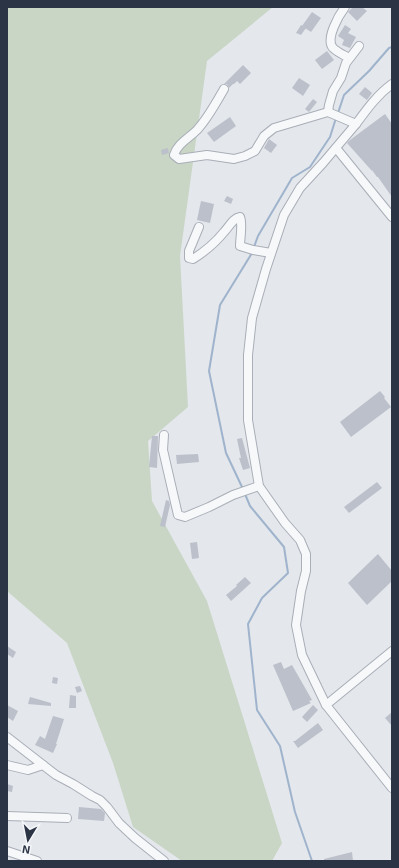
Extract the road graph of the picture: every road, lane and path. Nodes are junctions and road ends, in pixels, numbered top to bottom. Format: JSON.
{"nodes":[{"id":1,"x":345,"y":7,"type":"edge"},
{"id":2,"x":359,"y":46,"type":"dead end"},
{"id":3,"x":349,"y":58,"type":"junction"},
{"id":4,"x":392,"y":84,"type":"edge"},
{"id":5,"x":224,"y":89,"type":"dead end"},
{"id":6,"x":328,"y":112,"type":"junction"},
{"id":7,"x":356,"y":124,"type":"junction"},
{"id":8,"x":336,"y":148,"type":"junction"},
{"id":9,"x":392,"y":217,"type":"edge"},
{"id":10,"x":199,"y":227,"type":"dead end"},
{"id":11,"x":271,"y":253,"type":"junction"},
{"id":12,"x":164,"y":435,"type":"dead end"},
{"id":13,"x":259,"y":486,"type":"junction"},
{"id":14,"x":392,"y":651,"type":"edge"},
{"id":15,"x":326,"y":705,"type":"junction"},
{"id":16,"x":7,"y":737,"type":"edge"},
{"id":17,"x":7,"y":765,"type":"edge"},
{"id":18,"x":43,"y":765,"type":"junction"},
{"id":19,"x":392,"y":788,"type":"edge"},
{"id":20,"x":7,"y":816,"type":"edge"},
{"id":21,"x":67,"y":818,"type":"dead end"},
{"id":22,"x":7,"y":851,"type":"edge"},
{"id":23,"x":37,"y":861,"type":"edge"},
{"id":24,"x":164,"y":861,"type":"edge"}],
"edges":[{"from":1,"to":3,"type":"street"},
{"from":2,"to":3,"type":"street"},
{"from":3,"to":6,"type":"street"},
{"from":4,"to":7,"type":"street"},
{"from":5,"to":6,"type":"street"},
{"from":6,"to":7,"type":"street"},
{"from":7,"to":8,"type":"street"},
{"from":8,"to":9,"type":"street"},
{"from":8,"to":11,"type":"street"},
{"from":10,"to":11,"type":"street"},
{"from":11,"to":13,"type":"street"},
{"from":12,"to":13,"type":"street"},
{"from":13,"to":15,"type":"street"},
{"from":14,"to":15,"type":"street"},
{"from":15,"to":19,"type":"street"},
{"from":16,"to":18,"type":"street"},
{"from":17,"to":18,"type":"street"},
{"from":18,"to":24,"type":"street"},
{"from":20,"to":21,"type":"street"},
{"from":22,"to":23,"type":"street"}]}
